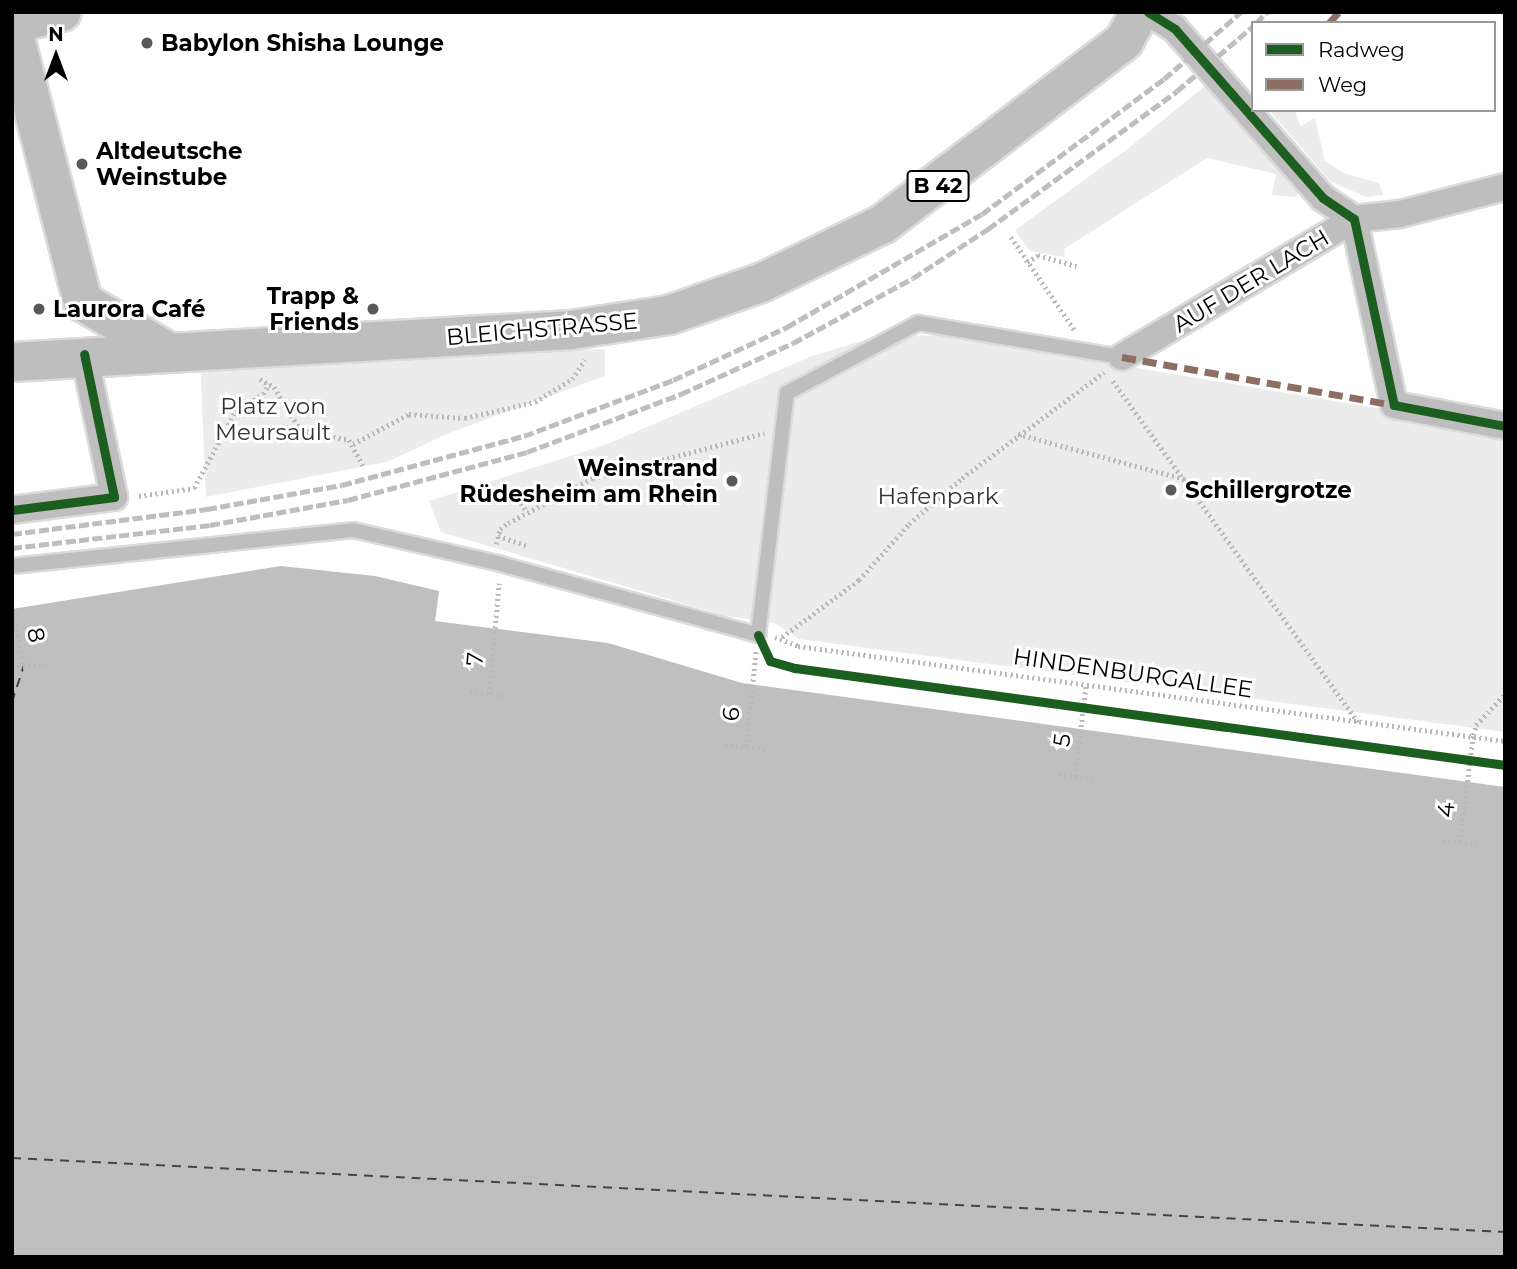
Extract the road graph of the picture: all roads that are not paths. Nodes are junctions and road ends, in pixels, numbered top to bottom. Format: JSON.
{"nodes":[{"id":1,"x":62,"y":12,"type":"edge"},
{"id":2,"x":1140,"y":12,"type":"edge"},
{"id":3,"x":1148,"y":12,"type":"edge"},
{"id":4,"x":12,"y":25,"type":"edge"},
{"id":5,"x":1505,"y":187,"type":"edge"},
{"id":6,"x":1354,"y":219,"type":"junction"},
{"id":7,"x":83,"y":302,"type":"junction"},
{"id":8,"x":165,"y":350,"type":"junction"},
{"id":9,"x":70,"y":355,"type":"junction"},
{"id":10,"x":12,"y":362,"type":"edge"},
{"id":11,"x":1114,"y":364,"type":"joint"},
{"id":12,"x":1505,"y":426,"type":"edge"},
{"id":13,"x":12,"y":510,"type":"edge"},
{"id":14,"x":12,"y":566,"type":"edge"}],
"edges":[{"from":1,"to":4,"type":"main road"},
{"from":2,"to":8,"type":"main road","name":"BLEICHSTRASSE","number":"B 42"},
{"from":3,"to":6,"type":"street"},
{"from":4,"to":7,"type":"main road"},
{"from":5,"to":6,"type":"street","name":"AUF DER LACH"},
{"from":6,"to":11,"type":"street","name":"AUF DER LACH"},
{"from":6,"to":12,"type":"street"},
{"from":7,"to":8,"type":"main road"},
{"from":7,"to":9,"type":"main road"},
{"from":8,"to":9,"type":"main road","name":"BLEICHSTRASSE","number":"B 42"},
{"from":9,"to":10,"type":"main road","number":"B 42"},
{"from":9,"to":13,"type":"street"},
{"from":11,"to":14,"type":"lane"}]}
